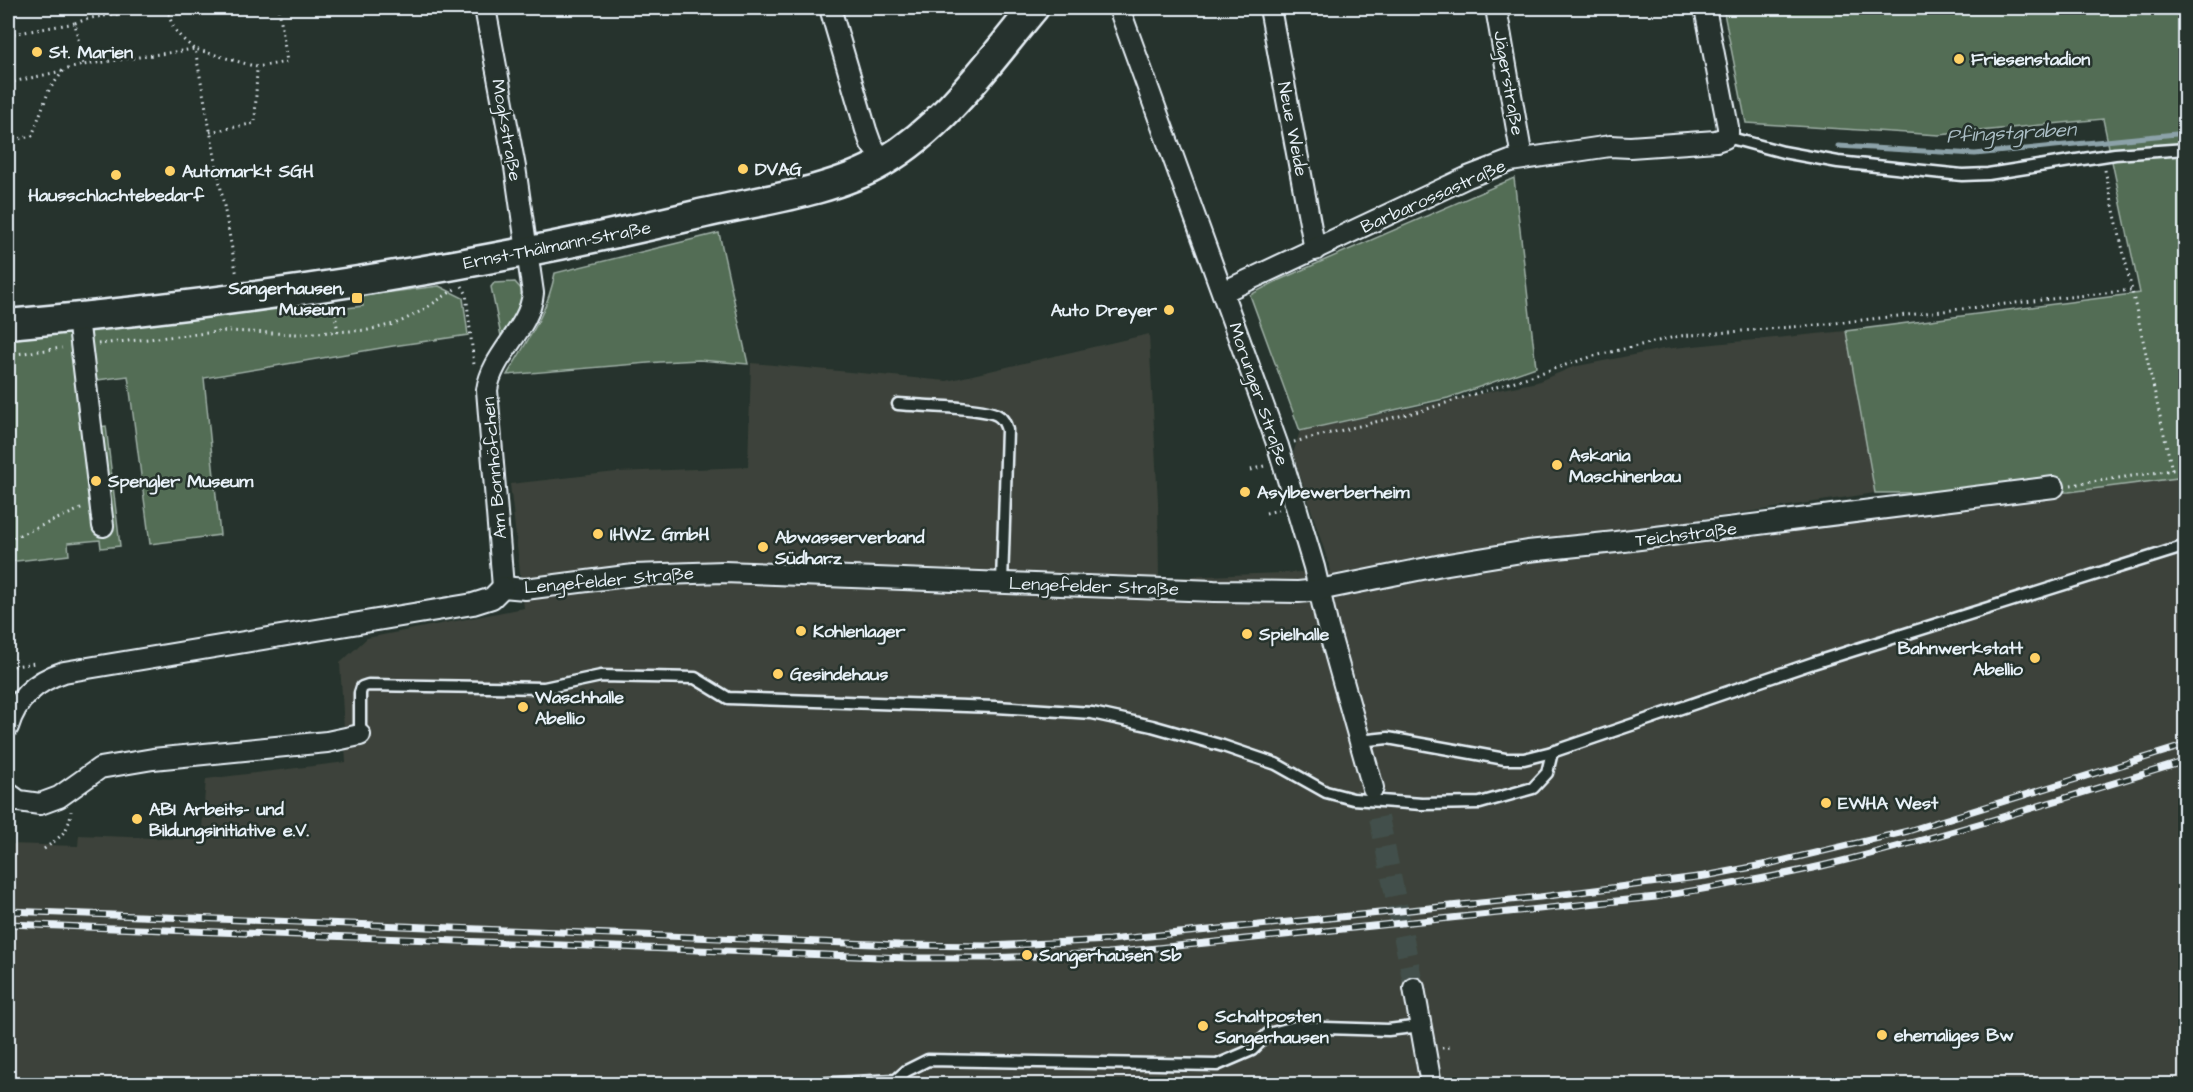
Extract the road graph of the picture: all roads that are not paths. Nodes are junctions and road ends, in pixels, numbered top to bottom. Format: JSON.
{"nodes":[{"id":1,"x":485,"y":8,"type":"edge"},
{"id":2,"x":830,"y":8,"type":"edge"},
{"id":3,"x":1034,"y":8,"type":"edge"},
{"id":4,"x":1119,"y":8,"type":"edge"},
{"id":5,"x":1270,"y":8,"type":"edge"},
{"id":6,"x":1496,"y":8,"type":"edge"},
{"id":7,"x":1705,"y":8,"type":"edge"},
{"id":8,"x":1726,"y":137,"type":"junction"},
{"id":9,"x":2186,"y":149,"type":"edge"},
{"id":10,"x":1522,"y":158,"type":"junction"},
{"id":11,"x":884,"y":162,"type":"junction"},
{"id":12,"x":1315,"y":250,"type":"junction"},
{"id":13,"x":526,"y":254,"type":"junction"},
{"id":14,"x":1223,"y":292,"type":"junction"},
{"id":15,"x":78,"y":318,"type":"junction"},
{"id":16,"x":8,"y":324,"type":"edge"},
{"id":17,"x":898,"y":404,"type":"dead end"},
{"id":18,"x":2054,"y":487,"type":"road end"},
{"id":19,"x":103,"y":526,"type":"dead end"},
{"id":20,"x":2186,"y":546,"type":"edge"},
{"id":21,"x":1002,"y":583,"type":"junction"},
{"id":22,"x":503,"y":587,"type":"junction"},
{"id":23,"x":1319,"y":590,"type":"junction"},
{"id":24,"x":8,"y":727,"type":"edge"},
{"id":25,"x":360,"y":735,"type":"joint"},
{"id":26,"x":1359,"y":741,"type":"junction"},
{"id":27,"x":1552,"y":752,"type":"junction"},
{"id":28,"x":1372,"y":788,"type":"tunnel mouth"},
{"id":29,"x":8,"y":793,"type":"edge"},
{"id":30,"x":1414,"y":988,"type":"tunnel mouth"},
{"id":31,"x":1421,"y":1026,"type":"junction"},
{"id":32,"x":811,"y":1084,"type":"edge"},
{"id":33,"x":1431,"y":1084,"type":"edge"}],
"edges":[{"from":1,"to":13,"type":"street","name":"Mogkstraße"},
{"from":2,"to":11,"type":"street"},
{"from":3,"to":11,"type":"street","name":"Ernst-Thälmann-Straße"},
{"from":4,"to":14,"type":"street","name":"Morunger Straße"},
{"from":5,"to":12,"type":"street","name":"Neue Weide"},
{"from":6,"to":10,"type":"street","name":"Jägerstraße"},
{"from":7,"to":8,"type":"street"},
{"from":8,"to":9,"type":"lane"},
{"from":8,"to":10,"type":"street","name":"Barbarossastraße"},
{"from":10,"to":12,"type":"street","name":"Barbarossastraße"},
{"from":11,"to":13,"type":"street","name":"Ernst-Thälmann-Straße"},
{"from":12,"to":14,"type":"street","name":"Barbarossastraße"},
{"from":13,"to":15,"type":"street","name":"Ernst-Thälmann-Straße"},
{"from":13,"to":22,"type":"street","name":"Am Bonnhöfchen"},
{"from":14,"to":23,"type":"street","name":"Morunger Straße"},
{"from":15,"to":16,"type":"street","name":"Ernst-Thälmann-Straße"},
{"from":15,"to":19,"type":"street"},
{"from":17,"to":21,"type":"lane"},
{"from":18,"to":23,"type":"street","name":"Teichstraße"},
{"from":20,"to":27,"type":"lane"},
{"from":21,"to":22,"type":"street","name":"Lengefelder Straße"},
{"from":21,"to":23,"type":"street","name":"Lengefelder Straße"},
{"from":22,"to":24,"type":"street","name":"Lengefelder Straße"},
{"from":23,"to":26,"type":"street","name":"Morunger Straße"},
{"from":25,"to":27,"type":"lane"},
{"from":25,"to":29,"type":"street"},
{"from":26,"to":27,"type":"lane"},
{"from":26,"to":28,"type":"street","name":"Morunger Straße"},
{"from":30,"to":31,"type":"street"},
{"from":31,"to":32,"type":"lane"},
{"from":31,"to":33,"type":"street"}]}
